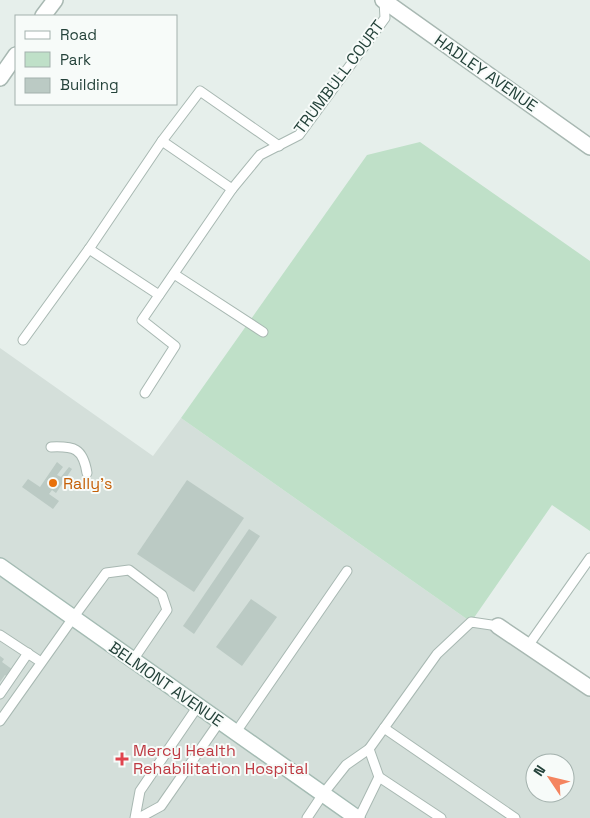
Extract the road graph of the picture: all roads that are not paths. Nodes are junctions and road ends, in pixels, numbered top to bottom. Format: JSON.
{"nodes":[{"id":1,"x":55,"y":0,"type":"edge"},
{"id":2,"x":384,"y":0,"type":"edge"},
{"id":3,"x":44,"y":15,"type":"edge"},
{"id":4,"x":15,"y":56,"type":"edge"},
{"id":5,"x":0,"y":78,"type":"edge"},
{"id":6,"x":162,"y":141,"type":"junction"},
{"id":7,"x":279,"y":146,"type":"junction"},
{"id":8,"x":590,"y":146,"type":"edge"},
{"id":9,"x":232,"y":189,"type":"junction"},
{"id":10,"x":89,"y":249,"type":"junction"},
{"id":11,"x":174,"y":274,"type":"junction"},
{"id":12,"x":159,"y":295,"type":"junction"},
{"id":13,"x":263,"y":332,"type":"dead end"},
{"id":14,"x":22,"y":340,"type":"dead end"},
{"id":15,"x":145,"y":393,"type":"dead end"},
{"id":16,"x":51,"y":447,"type":"dead end"},
{"id":17,"x":87,"y":473,"type":"dead end"},
{"id":18,"x":590,"y":558,"type":"edge"},
{"id":19,"x":0,"y":566,"type":"edge"},
{"id":20,"x":347,"y":571,"type":"dead end"},
{"id":21,"x":73,"y":618,"type":"junction"},
{"id":22,"x":498,"y":626,"type":"joint"},
{"id":23,"x":0,"y":635,"type":"edge"},
{"id":24,"x":528,"y":646,"type":"junction"},
{"id":25,"x":28,"y":654,"type":"junction"},
{"id":26,"x":133,"y":660,"type":"junction"},
{"id":27,"x":41,"y":662,"type":"junction"},
{"id":28,"x":590,"y":688,"type":"edge"},
{"id":29,"x":0,"y":694,"type":"edge"},
{"id":30,"x":198,"y":706,"type":"junction"},
{"id":31,"x":0,"y":721,"type":"edge"},
{"id":32,"x":220,"y":721,"type":"junction"},
{"id":33,"x":384,"y":728,"type":"junction"},
{"id":34,"x":236,"y":732,"type":"junction"},
{"id":35,"x":369,"y":749,"type":"junction"},
{"id":36,"x":379,"y":776,"type":"junction"},
{"id":37,"x":323,"y":794,"type":"junction"},
{"id":38,"x":137,"y":818,"type":"edge"},
{"id":39,"x":307,"y":818,"type":"edge"},
{"id":40,"x":358,"y":818,"type":"edge"},
{"id":41,"x":441,"y":818,"type":"edge"},
{"id":42,"x":515,"y":818,"type":"edge"}],
"edges":[{"from":1,"to":3,"type":"main road"},
{"from":2,"to":7,"type":"lane","name":"TRUMBULL COURT"},
{"from":2,"to":8,"type":"main road","name":"HADLEY AVENUE"},
{"from":4,"to":5,"type":"main road"},
{"from":6,"to":7,"type":"lane","name":"TRUMBULL COURT"},
{"from":6,"to":9,"type":"lane"},
{"from":6,"to":10,"type":"lane","name":"TRUMBULL COURT"},
{"from":7,"to":9,"type":"lane","name":"TRUMBULL COURT"},
{"from":9,"to":11,"type":"lane","name":"TRUMBULL COURT"},
{"from":10,"to":12,"type":"lane"},
{"from":10,"to":14,"type":"lane","name":"TRUMBULL COURT"},
{"from":11,"to":12,"type":"lane","name":"TRUMBULL COURT"},
{"from":11,"to":13,"type":"lane"},
{"from":12,"to":15,"type":"lane","name":"TRUMBULL COURT"},
{"from":16,"to":17,"type":"lane"},
{"from":18,"to":24,"type":"lane"},
{"from":19,"to":21,"type":"main road","name":"BELMONT AVENUE"},
{"from":20,"to":34,"type":"lane"},
{"from":21,"to":26,"type":"main road","name":"BELMONT AVENUE"},
{"from":21,"to":26,"type":"lane"},
{"from":21,"to":27,"type":"lane"},
{"from":22,"to":24,"type":"main road"},
{"from":22,"to":33,"type":"lane"},
{"from":23,"to":25,"type":"lane"},
{"from":24,"to":28,"type":"main road"},
{"from":25,"to":27,"type":"lane"},
{"from":25,"to":29,"type":"lane"},
{"from":26,"to":30,"type":"main road","name":"BELMONT AVENUE"},
{"from":27,"to":31,"type":"lane"},
{"from":30,"to":32,"type":"main road","name":"BELMONT AVENUE"},
{"from":30,"to":38,"type":"lane"},
{"from":32,"to":34,"type":"main road","name":"BELMONT AVENUE"},
{"from":32,"to":38,"type":"lane"},
{"from":33,"to":35,"type":"lane"},
{"from":33,"to":42,"type":"lane"},
{"from":34,"to":37,"type":"main road","name":"BELMONT AVENUE"},
{"from":35,"to":36,"type":"lane"},
{"from":35,"to":37,"type":"lane"},
{"from":36,"to":40,"type":"lane"},
{"from":36,"to":41,"type":"lane"},
{"from":37,"to":39,"type":"lane"},
{"from":37,"to":40,"type":"main road","name":"BELMONT AVENUE"}]}
